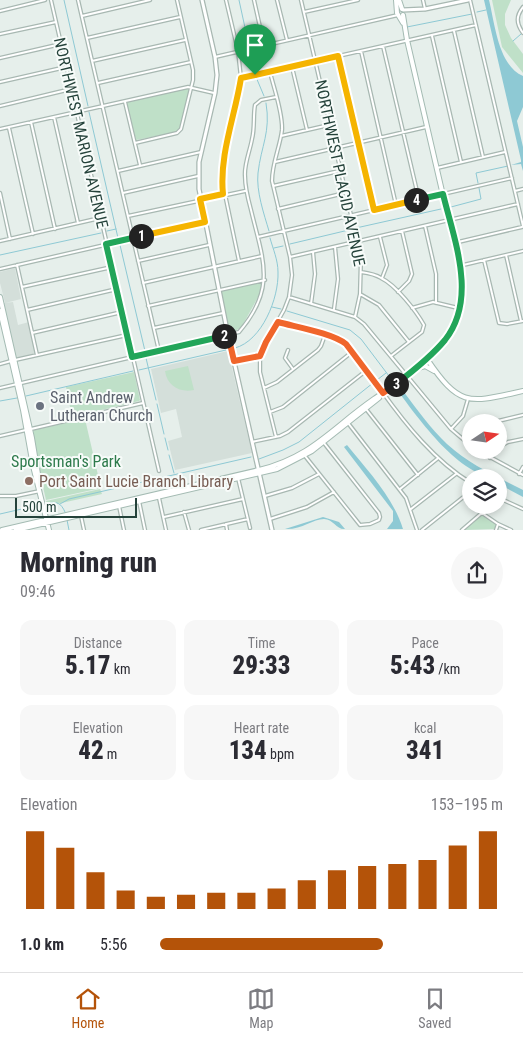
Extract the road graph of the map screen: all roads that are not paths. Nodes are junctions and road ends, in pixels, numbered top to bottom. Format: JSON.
{"nodes":[{"id":1,"x":45,"y":0,"type":"edge"},
{"id":2,"x":51,"y":0,"type":"edge"},
{"id":3,"x":78,"y":0,"type":"edge"},
{"id":4,"x":150,"y":0,"type":"edge"},
{"id":5,"x":177,"y":0,"type":"edge"},
{"id":6,"x":202,"y":0,"type":"edge"},
{"id":7,"x":226,"y":0,"type":"edge"},
{"id":8,"x":254,"y":0,"type":"edge"},
{"id":9,"x":277,"y":0,"type":"edge"},
{"id":10,"x":301,"y":0,"type":"edge"},
{"id":11,"x":358,"y":0,"type":"edge"},
{"id":12,"x":423,"y":0,"type":"edge"},
{"id":13,"x":469,"y":0,"type":"edge"},
{"id":14,"x":523,"y":6,"type":"edge"},
{"id":15,"x":425,"y":9,"type":"junction"},
{"id":16,"x":0,"y":10,"type":"edge"},
{"id":17,"x":400,"y":10,"type":"edge"},
{"id":18,"x":412,"y":11,"type":"junction"},
{"id":19,"x":304,"y":12,"type":"junction"},
{"id":20,"x":82,"y":16,"type":"junction"},
{"id":21,"x":181,"y":17,"type":"junction"},
{"id":22,"x":56,"y":22,"type":"junction"},
{"id":23,"x":476,"y":25,"type":"junction"},
{"id":24,"x":454,"y":30,"type":"junction"},
{"id":25,"x":523,"y":33,"type":"edge"},
{"id":26,"x":0,"y":34,"type":"edge"},
{"id":27,"x":309,"y":35,"type":"junction"},
{"id":28,"x":432,"y":35,"type":"junction"},
{"id":29,"x":87,"y":38,"type":"junction"},
{"id":30,"x":186,"y":39,"type":"junction"},
{"id":31,"x":286,"y":40,"type":"junction"},
{"id":32,"x":407,"y":40,"type":"junction"},
{"id":33,"x":61,"y":44,"type":"junction"},
{"id":34,"x":264,"y":46,"type":"junction"},
{"id":35,"x":383,"y":46,"type":"junction"},
{"id":36,"x":238,"y":51,"type":"junction"},
{"id":37,"x":360,"y":51,"type":"junction"},
{"id":38,"x":338,"y":56,"type":"junction"},
{"id":39,"x":215,"y":57,"type":"junction"},
{"id":40,"x":0,"y":58,"type":"edge"},
{"id":41,"x":92,"y":61,"type":"junction"},
{"id":42,"x":315,"y":61,"type":"junction"},
{"id":43,"x":191,"y":62,"type":"junction"},
{"id":44,"x":292,"y":66,"type":"junction"},
{"id":45,"x":66,"y":67,"type":"junction"},
{"id":46,"x":270,"y":72,"type":"junction"},
{"id":47,"x":241,"y":78,"type":"junction"},
{"id":48,"x":0,"y":82,"type":"edge"},
{"id":49,"x":98,"y":84,"type":"junction"},
{"id":50,"x":191,"y":87,"type":"junction"},
{"id":51,"x":71,"y":89,"type":"junction"},
{"id":52,"x":215,"y":93,"type":"junction"},
{"id":53,"x":276,"y":97,"type":"junction"},
{"id":54,"x":125,"y":101,"type":"junction"},
{"id":55,"x":0,"y":106,"type":"edge"},
{"id":56,"x":102,"y":106,"type":"junction"},
{"id":57,"x":76,"y":112,"type":"junction"},
{"id":58,"x":54,"y":117,"type":"junction"},
{"id":59,"x":31,"y":122,"type":"junction"},
{"id":60,"x":330,"y":125,"type":"junction"},
{"id":61,"x":427,"y":126,"type":"junction"},
{"id":62,"x":9,"y":128,"type":"junction"},
{"id":63,"x":0,"y":130,"type":"edge"},
{"id":64,"x":307,"y":130,"type":"junction"},
{"id":65,"x":403,"y":132,"type":"junction"},
{"id":66,"x":281,"y":136,"type":"junction"},
{"id":67,"x":380,"y":137,"type":"junction"},
{"id":68,"x":358,"y":142,"type":"junction"},
{"id":69,"x":135,"y":143,"type":"junction"},
{"id":70,"x":335,"y":148,"type":"junction"},
{"id":71,"x":201,"y":152,"type":"junction"},
{"id":72,"x":506,"y":152,"type":"junction"},
{"id":73,"x":484,"y":157,"type":"junction"},
{"id":74,"x":274,"y":162,"type":"junction"},
{"id":75,"x":461,"y":162,"type":"junction"},
{"id":76,"x":140,"y":165,"type":"junction"},
{"id":77,"x":437,"y":168,"type":"junction"},
{"id":78,"x":118,"y":171,"type":"junction"},
{"id":79,"x":340,"y":171,"type":"junction"},
{"id":80,"x":198,"y":176,"type":"junction"},
{"id":81,"x":512,"y":178,"type":"junction"},
{"id":82,"x":273,"y":186,"type":"junction"},
{"id":83,"x":523,"y":189,"type":"edge"},
{"id":84,"x":246,"y":190,"type":"junction"},
{"id":85,"x":515,"y":191,"type":"junction"},
{"id":86,"x":0,"y":193,"type":"edge"},
{"id":87,"x":123,"y":193,"type":"junction"},
{"id":88,"x":346,"y":193,"type":"junction"},
{"id":89,"x":223,"y":194,"type":"junction"},
{"id":90,"x":443,"y":194,"type":"junction"},
{"id":91,"x":200,"y":199,"type":"junction"},
{"id":92,"x":419,"y":200,"type":"junction"},
{"id":93,"x":518,"y":204,"type":"junction"},
{"id":94,"x":396,"y":205,"type":"junction"},
{"id":95,"x":278,"y":209,"type":"junction"},
{"id":96,"x":374,"y":210,"type":"junction"},
{"id":97,"x":128,"y":216,"type":"junction"},
{"id":98,"x":351,"y":216,"type":"junction"},
{"id":99,"x":100,"y":218,"type":"junction"},
{"id":100,"x":449,"y":220,"type":"junction"},
{"id":101,"x":205,"y":222,"type":"junction"},
{"id":102,"x":78,"y":223,"type":"junction"},
{"id":103,"x":425,"y":226,"type":"junction"},
{"id":104,"x":523,"y":226,"type":"edge"},
{"id":105,"x":55,"y":229,"type":"junction"},
{"id":106,"x":284,"y":231,"type":"junction"},
{"id":107,"x":402,"y":231,"type":"junction"},
{"id":108,"x":33,"y":234,"type":"junction"},
{"id":109,"x":258,"y":237,"type":"junction"},
{"id":110,"x":380,"y":237,"type":"junction"},
{"id":111,"x":133,"y":238,"type":"junction"},
{"id":112,"x":10,"y":239,"type":"junction"},
{"id":113,"x":0,"y":242,"type":"edge"},
{"id":114,"x":357,"y":242,"type":"junction"},
{"id":115,"x":454,"y":243,"type":"junction"},
{"id":116,"x":106,"y":244,"type":"junction"},
{"id":117,"x":209,"y":244,"type":"junction"},
{"id":118,"x":335,"y":247,"type":"junction"},
{"id":119,"x":523,"y":251,"type":"edge"},
{"id":120,"x":313,"y":252,"type":"junction"},
{"id":121,"x":506,"y":255,"type":"junction"},
{"id":122,"x":262,"y":256,"type":"junction"},
{"id":123,"x":290,"y":258,"type":"junction"},
{"id":124,"x":484,"y":260,"type":"junction"},
{"id":125,"x":138,"y":261,"type":"junction"},
{"id":126,"x":239,"y":261,"type":"junction"},
{"id":127,"x":17,"y":266,"type":"junction"},
{"id":128,"x":459,"y":266,"type":"junction"},
{"id":129,"x":112,"y":267,"type":"junction"},
{"id":130,"x":214,"y":267,"type":"junction"},
{"id":131,"x":0,"y":269,"type":"edge"},
{"id":132,"x":362,"y":272,"type":"junction"},
{"id":133,"x":382,"y":278,"type":"junction"},
{"id":134,"x":265,"y":280,"type":"junction"},
{"id":135,"x":143,"y":284,"type":"junction"},
{"id":136,"x":22,"y":287,"type":"junction"},
{"id":137,"x":117,"y":289,"type":"junction"},
{"id":138,"x":218,"y":290,"type":"junction"},
{"id":139,"x":398,"y":292,"type":"junction"},
{"id":140,"x":360,"y":294,"type":"junction"},
{"id":141,"x":0,"y":296,"type":"edge"},
{"id":142,"x":289,"y":297,"type":"junction"},
{"id":143,"x":436,"y":303,"type":"junction"},
{"id":144,"x":312,"y":304,"type":"junction"},
{"id":145,"x":148,"y":306,"type":"junction"},
{"id":146,"x":412,"y":308,"type":"junction"},
{"id":147,"x":460,"y":308,"type":"junction"},
{"id":148,"x":334,"y":309,"type":"junction"},
{"id":149,"x":27,"y":310,"type":"junction"},
{"id":150,"x":0,"y":311,"type":"edge"},
{"id":151,"x":122,"y":312,"type":"junction"},
{"id":152,"x":223,"y":313,"type":"junction"},
{"id":153,"x":355,"y":316,"type":"junction"},
{"id":154,"x":522,"y":321,"type":"edge"},
{"id":155,"x":278,"y":322,"type":"junction"},
{"id":156,"x":154,"y":328,"type":"junction"},
{"id":157,"x":32,"y":333,"type":"junction"},
{"id":158,"x":127,"y":335,"type":"junction"},
{"id":159,"x":228,"y":335,"type":"junction"},
{"id":160,"x":325,"y":335,"type":"junction"},
{"id":161,"x":8,"y":339,"type":"junction"},
{"id":162,"x":0,"y":340,"type":"edge"},
{"id":163,"x":409,"y":342,"type":"junction"},
{"id":164,"x":288,"y":350,"type":"dead end"},
{"id":165,"x":159,"y":351,"type":"junction"},
{"id":166,"x":353,"y":352,"type":"junction"},
{"id":167,"x":37,"y":355,"type":"junction"},
{"id":168,"x":260,"y":356,"type":"junction"},
{"id":169,"x":391,"y":356,"type":"junction"},
{"id":170,"x":132,"y":357,"type":"junction"},
{"id":171,"x":427,"y":359,"type":"junction"},
{"id":172,"x":13,"y":361,"type":"junction"},
{"id":173,"x":234,"y":361,"type":"junction"},
{"id":174,"x":0,"y":364,"type":"edge"},
{"id":175,"x":293,"y":369,"type":"junction"},
{"id":176,"x":367,"y":370,"type":"junction"},
{"id":177,"x":413,"y":370,"type":"junction"},
{"id":178,"x":437,"y":373,"type":"junction"},
{"id":179,"x":407,"y":375,"type":"junction"},
{"id":180,"x":18,"y":384,"type":"junction"},
{"id":181,"x":0,"y":388,"type":"edge"},
{"id":182,"x":264,"y":388,"type":"junction"},
{"id":183,"x":523,"y":390,"type":"edge"},
{"id":184,"x":383,"y":393,"type":"junction"},
{"id":185,"x":468,"y":398,"type":"junction"},
{"id":186,"x":143,"y":403,"type":"junction"},
{"id":187,"x":366,"y":409,"type":"junction"},
{"id":188,"x":270,"y":412,"type":"junction"},
{"id":189,"x":523,"y":415,"type":"edge"},
{"id":190,"x":508,"y":419,"type":"edge"},
{"id":191,"x":347,"y":422,"type":"junction"},
{"id":192,"x":451,"y":428,"type":"junction"},
{"id":193,"x":29,"y":429,"type":"junction"},
{"id":194,"x":0,"y":436,"type":"edge"},
{"id":195,"x":276,"y":437,"type":"junction"},
{"id":196,"x":462,"y":437,"type":"edge"},
{"id":197,"x":523,"y":439,"type":"edge"},
{"id":198,"x":252,"y":442,"type":"junction"},
{"id":199,"x":324,"y":442,"type":"junction"},
{"id":200,"x":508,"y":443,"type":"edge"},
{"id":201,"x":304,"y":454,"type":"junction"},
{"id":202,"x":438,"y":459,"type":"junction"},
{"id":203,"x":492,"y":459,"type":"edge"},
{"id":204,"x":523,"y":467,"type":"edge"},
{"id":205,"x":159,"y":471,"type":"dead end"},
{"id":206,"x":259,"y":472,"type":"junction"},
{"id":207,"x":319,"y":474,"type":"junction"},
{"id":208,"x":456,"y":474,"type":"junction"},
{"id":209,"x":519,"y":474,"type":"junction"},
{"id":210,"x":418,"y":475,"type":"junction"},
{"id":211,"x":523,"y":475,"type":"edge"},
{"id":212,"x":238,"y":478,"type":"junction"},
{"id":213,"x":462,"y":478,"type":"edge"},
{"id":214,"x":400,"y":489,"type":"junction"},
{"id":215,"x":40,"y":490,"type":"junction"},
{"id":216,"x":334,"y":492,"type":"junction"},
{"id":217,"x":159,"y":495,"type":"junction"},
{"id":218,"x":0,"y":496,"type":"edge"},
{"id":219,"x":265,"y":496,"type":"junction"},
{"id":220,"x":462,"y":498,"type":"edge"},
{"id":221,"x":243,"y":499,"type":"junction"},
{"id":222,"x":139,"y":501,"type":"junction"},
{"id":223,"x":507,"y":502,"type":"edge"},
{"id":224,"x":119,"y":506,"type":"junction"},
{"id":225,"x":411,"y":509,"type":"junction"},
{"id":226,"x":523,"y":509,"type":"edge"},
{"id":227,"x":184,"y":512,"type":"junction"},
{"id":228,"x":80,"y":513,"type":"junction"},
{"id":229,"x":481,"y":514,"type":"edge"},
{"id":230,"x":483,"y":514,"type":"edge"},
{"id":231,"x":164,"y":517,"type":"junction"},
{"id":232,"x":248,"y":519,"type":"junction"},
{"id":233,"x":270,"y":519,"type":"junction"},
{"id":234,"x":47,"y":521,"type":"junction"},
{"id":235,"x":226,"y":524,"type":"junction"},
{"id":236,"x":498,"y":524,"type":"junction"},
{"id":237,"x":250,"y":528,"type":"edge"},
{"id":238,"x":3,"y":529,"type":"edge"},
{"id":239,"x":16,"y":530,"type":"edge"},
{"id":240,"x":49,"y":530,"type":"edge"},
{"id":241,"x":84,"y":530,"type":"edge"},
{"id":242,"x":124,"y":530,"type":"edge"},
{"id":243,"x":145,"y":530,"type":"edge"},
{"id":244,"x":166,"y":530,"type":"edge"},
{"id":245,"x":189,"y":530,"type":"edge"},
{"id":246,"x":201,"y":530,"type":"edge"},
{"id":247,"x":227,"y":530,"type":"edge"},
{"id":248,"x":272,"y":530,"type":"edge"},
{"id":249,"x":417,"y":530,"type":"edge"},
{"id":250,"x":422,"y":530,"type":"edge"},
{"id":251,"x":462,"y":530,"type":"edge"},
{"id":252,"x":496,"y":530,"type":"edge"},
{"id":253,"x":511,"y":530,"type":"edge"}],
"edges":[{"from":1,"to":16,"type":"street"},
{"from":2,"to":22,"type":"street","name":"NORTHWEST MARION AVENUE"},
{"from":3,"to":20,"type":"street"},
{"from":4,"to":20,"type":"street"},
{"from":5,"to":21,"type":"street"},
{"from":6,"to":39,"type":"street"},
{"from":7,"to":36,"type":"street"},
{"from":8,"to":34,"type":"street"},
{"from":9,"to":31,"type":"street"},
{"from":10,"to":19,"type":"street","name":"NORTHWEST PLACID AVENUE"},
{"from":11,"to":19,"type":"street"},
{"from":12,"to":15,"type":"street"},
{"from":13,"to":15,"type":"street"},
{"from":13,"to":23,"type":"street"},
{"from":14,"to":25,"type":"street"},
{"from":15,"to":18,"type":"street"},
{"from":17,"to":18,"type":"street"},
{"from":17,"to":18,"type":"street"},
{"from":17,"to":27,"type":"street"},
{"from":17,"to":32,"type":"main road"},
{"from":19,"to":27,"type":"street","name":"NORTHWEST PLACID AVENUE"},
{"from":20,"to":29,"type":"street"},
{"from":21,"to":29,"type":"street"},
{"from":21,"to":30,"type":"street"},
{"from":22,"to":26,"type":"street"},
{"from":22,"to":33,"type":"street","name":"NORTHWEST MARION AVENUE"},
{"from":23,"to":24,"type":"street"},
{"from":23,"to":72,"type":"street"},
{"from":24,"to":28,"type":"street"},
{"from":24,"to":73,"type":"street"},
{"from":27,"to":31,"type":"street"},
{"from":27,"to":42,"type":"street","name":"NORTHWEST PLACID AVENUE"},
{"from":28,"to":32,"type":"street"},
{"from":28,"to":75,"type":"street"},
{"from":29,"to":41,"type":"street"},
{"from":30,"to":41,"type":"street"},
{"from":30,"to":43,"type":"street"},
{"from":31,"to":34,"type":"street"},
{"from":32,"to":35,"type":"street"},
{"from":32,"to":61,"type":"main road"},
{"from":33,"to":40,"type":"street"},
{"from":33,"to":45,"type":"street","name":"NORTHWEST MARION AVENUE"},
{"from":34,"to":36,"type":"street"},
{"from":35,"to":37,"type":"street"},
{"from":35,"to":65,"type":"street"},
{"from":36,"to":39,"type":"street"},
{"from":36,"to":47,"type":"street"},
{"from":37,"to":38,"type":"street"},
{"from":37,"to":67,"type":"street"},
{"from":38,"to":42,"type":"street"},
{"from":38,"to":68,"type":"street"},
{"from":39,"to":52,"type":"street"},
{"from":41,"to":49,"type":"street"},
{"from":42,"to":44,"type":"street"},
{"from":42,"to":60,"type":"street","name":"NORTHWEST PLACID AVENUE"},
{"from":43,"to":49,"type":"street"},
{"from":43,"to":50,"type":"street"},
{"from":44,"to":46,"type":"street"},
{"from":44,"to":64,"type":"street"},
{"from":45,"to":48,"type":"street"},
{"from":45,"to":51,"type":"street","name":"NORTHWEST MARION AVENUE"},
{"from":46,"to":47,"type":"street"},
{"from":46,"to":53,"type":"street"},
{"from":47,"to":89,"type":"street"},
{"from":49,"to":56,"type":"street"},
{"from":50,"to":52,"type":"street"},
{"from":50,"to":54,"type":"street"},
{"from":50,"to":69,"type":"street"},
{"from":51,"to":55,"type":"street"},
{"from":51,"to":57,"type":"street","name":"NORTHWEST MARION AVENUE"},
{"from":52,"to":71,"type":"street"},
{"from":53,"to":66,"type":"street"},
{"from":53,"to":84,"type":"street"},
{"from":54,"to":56,"type":"street"},
{"from":54,"to":69,"type":"street"},
{"from":56,"to":57,"type":"street"},
{"from":56,"to":78,"type":"street"},
{"from":57,"to":58,"type":"street"},
{"from":57,"to":99,"type":"street","name":"NORTHWEST MARION AVENUE"},
{"from":58,"to":59,"type":"street"},
{"from":58,"to":102,"type":"street"},
{"from":59,"to":62,"type":"street"},
{"from":59,"to":105,"type":"street"},
{"from":60,"to":64,"type":"street"},
{"from":60,"to":70,"type":"street","name":"NORTHWEST PLACID AVENUE"},
{"from":61,"to":65,"type":"street"},
{"from":61,"to":77,"type":"main road"},
{"from":62,"to":63,"type":"street"},
{"from":62,"to":108,"type":"street"},
{"from":64,"to":66,"type":"street"},
{"from":65,"to":67,"type":"street"},
{"from":65,"to":92,"type":"street"},
{"from":66,"to":74,"type":"street"},
{"from":67,"to":68,"type":"street"},
{"from":67,"to":94,"type":"street"},
{"from":68,"to":70,"type":"street"},
{"from":68,"to":96,"type":"street"},
{"from":69,"to":76,"type":"street"},
{"from":70,"to":74,"type":"street"},
{"from":70,"to":79,"type":"street","name":"NORTHWEST PLACID AVENUE"},
{"from":71,"to":76,"type":"street"},
{"from":71,"to":80,"type":"street"},
{"from":72,"to":73,"type":"street"},
{"from":72,"to":81,"type":"street"},
{"from":73,"to":75,"type":"street"},
{"from":74,"to":82,"type":"street"},
{"from":75,"to":77,"type":"street"},
{"from":76,"to":78,"type":"street"},
{"from":77,"to":90,"type":"main road"},
{"from":78,"to":87,"type":"street"},
{"from":79,"to":82,"type":"street"},
{"from":79,"to":88,"type":"street","name":"NORTHWEST PLACID AVENUE"},
{"from":80,"to":87,"type":"street"},
{"from":80,"to":91,"type":"street"},
{"from":81,"to":85,"type":"street"},
{"from":81,"to":90,"type":"street"},
{"from":82,"to":95,"type":"street"},
{"from":83,"to":85,"type":"street"},
{"from":84,"to":89,"type":"street"},
{"from":84,"to":109,"type":"street"},
{"from":85,"to":93,"type":"street"},
{"from":86,"to":112,"type":"street"},
{"from":87,"to":97,"type":"street"},
{"from":88,"to":95,"type":"street"},
{"from":88,"to":98,"type":"street","name":"NORTHWEST PLACID AVENUE"},
{"from":89,"to":91,"type":"street"},
{"from":89,"to":126,"type":"street"},
{"from":90,"to":92,"type":"street"},
{"from":90,"to":100,"type":"main road"},
{"from":91,"to":97,"type":"street"},
{"from":91,"to":101,"type":"street"},
{"from":92,"to":94,"type":"street"},
{"from":93,"to":100,"type":"street"},
{"from":93,"to":104,"type":"street"},
{"from":94,"to":96,"type":"street"},
{"from":95,"to":106,"type":"street"},
{"from":96,"to":98,"type":"street"},
{"from":97,"to":111,"type":"street"},
{"from":98,"to":106,"type":"street"},
{"from":98,"to":114,"type":"street","name":"NORTHWEST PLACID AVENUE"},
{"from":99,"to":102,"type":"street"},
{"from":99,"to":116,"type":"street","name":"NORTHWEST MARION AVENUE"},
{"from":100,"to":103,"type":"street"},
{"from":100,"to":115,"type":"main road"},
{"from":101,"to":111,"type":"street"},
{"from":101,"to":117,"type":"street"},
{"from":102,"to":105,"type":"street"},
{"from":103,"to":107,"type":"street"},
{"from":103,"to":143,"type":"street"},
{"from":104,"to":115,"type":"street"},
{"from":105,"to":108,"type":"street"},
{"from":106,"to":109,"type":"street"},
{"from":106,"to":123,"type":"street"},
{"from":107,"to":110,"type":"street"},
{"from":107,"to":139,"type":"street"},
{"from":108,"to":112,"type":"street"},
{"from":109,"to":122,"type":"street"},
{"from":110,"to":114,"type":"street"},
{"from":110,"to":133,"type":"street"},
{"from":111,"to":116,"type":"street"},
{"from":111,"to":125,"type":"street"},
{"from":112,"to":113,"type":"street"},
{"from":114,"to":118,"type":"street"},
{"from":114,"to":132,"type":"street","name":"NORTHWEST PLACID AVENUE"},
{"from":115,"to":128,"type":"main road"},
{"from":116,"to":127,"type":"street"},
{"from":116,"to":129,"type":"street","name":"NORTHWEST MARION AVENUE"},
{"from":117,"to":125,"type":"street"},
{"from":117,"to":130,"type":"street"},
{"from":118,"to":120,"type":"street"},
{"from":118,"to":148,"type":"street"},
{"from":119,"to":121,"type":"street"},
{"from":120,"to":123,"type":"street"},
{"from":120,"to":144,"type":"street"},
{"from":121,"to":124,"type":"street"},
{"from":121,"to":154,"type":"street"},
{"from":122,"to":126,"type":"street"},
{"from":122,"to":134,"type":"street"},
{"from":123,"to":142,"type":"street"},
{"from":124,"to":128,"type":"street"},
{"from":124,"to":154,"type":"street"},
{"from":125,"to":135,"type":"street"},
{"from":126,"to":130,"type":"street"},
{"from":127,"to":131,"type":"street"},
{"from":127,"to":136,"type":"street"},
{"from":128,"to":147,"type":"main road"},
{"from":129,"to":136,"type":"street"},
{"from":129,"to":137,"type":"street","name":"NORTHWEST MARION AVENUE"},
{"from":130,"to":135,"type":"street"},
{"from":130,"to":138,"type":"street"},
{"from":132,"to":133,"type":"street"},
{"from":132,"to":140,"type":"street","name":"NORTHWEST PLACID AVENUE"},
{"from":133,"to":139,"type":"street"},
{"from":134,"to":138,"type":"street"},
{"from":134,"to":159,"type":"street"},
{"from":135,"to":145,"type":"street"},
{"from":136,"to":149,"type":"street"},
{"from":137,"to":149,"type":"street"},
{"from":137,"to":151,"type":"street","name":"NORTHWEST MARION AVENUE"},
{"from":138,"to":145,"type":"street"},
{"from":138,"to":152,"type":"street"},
{"from":139,"to":146,"type":"street"},
{"from":140,"to":153,"type":"street","name":"NORTHWEST PLACID AVENUE"},
{"from":140,"to":163,"type":"street"},
{"from":141,"to":161,"type":"main road"},
{"from":142,"to":144,"type":"street"},
{"from":142,"to":155,"type":"street"},
{"from":143,"to":146,"type":"street"},
{"from":143,"to":147,"type":"street"},
{"from":144,"to":148,"type":"street"},
{"from":145,"to":156,"type":"street"},
{"from":146,"to":163,"type":"street"},
{"from":147,"to":171,"type":"main road"},
{"from":148,"to":153,"type":"street"},
{"from":149,"to":157,"type":"street"},
{"from":150,"to":161,"type":"main road"},
{"from":151,"to":157,"type":"street"},
{"from":151,"to":158,"type":"street","name":"NORTHWEST MARION AVENUE"},
{"from":152,"to":156,"type":"street"},
{"from":152,"to":159,"type":"street"},
{"from":153,"to":169,"type":"street"},
{"from":155,"to":160,"type":"street"},
{"from":155,"to":168,"type":"street"},
{"from":156,"to":165,"type":"street"},
{"from":157,"to":167,"type":"street"},
{"from":158,"to":167,"type":"street"},
{"from":158,"to":170,"type":"street","name":"NORTHWEST MARION AVENUE"},
{"from":159,"to":165,"type":"street"},
{"from":159,"to":173,"type":"street"},
{"from":160,"to":166,"type":"street"},
{"from":160,"to":175,"type":"street"},
{"from":161,"to":162,"type":"street"},
{"from":161,"to":172,"type":"main road"},
{"from":163,"to":169,"type":"street"},
{"from":164,"to":175,"type":"street"},
{"from":165,"to":170,"type":"street"},
{"from":166,"to":176,"type":"street"},
{"from":166,"to":188,"type":"street"},
{"from":167,"to":172,"type":"street"},
{"from":168,"to":173,"type":"street"},
{"from":168,"to":182,"type":"street"},
{"from":169,"to":179,"type":"street"},
{"from":170,"to":180,"type":"street"},
{"from":170,"to":186,"type":"street","name":"NORTHWEST MARION AVENUE"},
{"from":171,"to":177,"type":"main road"},
{"from":171,"to":178,"type":"main road"},
{"from":172,"to":174,"type":"street"},
{"from":172,"to":180,"type":"main road"},
{"from":173,"to":198,"type":"street"},
{"from":175,"to":182,"type":"street"},
{"from":176,"to":184,"type":"street"},
{"from":176,"to":195,"type":"street"},
{"from":177,"to":178,"type":"main road"},
{"from":177,"to":179,"type":"main road"},
{"from":178,"to":185,"type":"main road"},
{"from":179,"to":184,"type":"main road"},
{"from":179,"to":192,"type":"street"},
{"from":180,"to":181,"type":"street"},
{"from":180,"to":193,"type":"main road"},
{"from":182,"to":188,"type":"street"},
{"from":183,"to":185,"type":"main road"},
{"from":184,"to":187,"type":"main road"},
{"from":184,"to":191,"type":"main road"},
{"from":184,"to":202,"type":"street"},
{"from":185,"to":192,"type":"street"},
{"from":186,"to":193,"type":"street"},
{"from":186,"to":205,"type":"street","name":"NORTHWEST MARION AVENUE"},
{"from":187,"to":191,"type":"main road"},
{"from":187,"to":210,"type":"street"},
{"from":188,"to":195,"type":"street"},
{"from":189,"to":190,"type":"street"},
{"from":191,"to":199,"type":"main road"},
{"from":191,"to":201,"type":"main road"},
{"from":191,"to":214,"type":"street"},
{"from":192,"to":196,"type":"street"},
{"from":193,"to":194,"type":"street"},
{"from":193,"to":215,"type":"main road"},
{"from":195,"to":198,"type":"street"},
{"from":197,"to":200,"type":"street"},
{"from":198,"to":206,"type":"street"},
{"from":199,"to":201,"type":"main road"},
{"from":199,"to":216,"type":"street"},
{"from":201,"to":206,"type":"main road"},
{"from":201,"to":207,"type":"street"},
{"from":202,"to":208,"type":"street"},
{"from":202,"to":210,"type":"street"},
{"from":203,"to":209,"type":"street"},
{"from":204,"to":209,"type":"street"},
{"from":206,"to":212,"type":"main road"},
{"from":206,"to":217,"type":"main road"},
{"from":206,"to":219,"type":"street"},
{"from":207,"to":216,"type":"street"},
{"from":207,"to":219,"type":"street"},
{"from":208,"to":213,"type":"street"},
{"from":208,"to":225,"type":"street"},
{"from":209,"to":211,"type":"street"},
{"from":210,"to":214,"type":"street"},
{"from":212,"to":217,"type":"main road"},
{"from":212,"to":221,"type":"street"},
{"from":214,"to":225,"type":"street"},
{"from":215,"to":218,"type":"street"},
{"from":215,"to":234,"type":"main road"},
{"from":216,"to":233,"type":"street"},
{"from":217,"to":222,"type":"main road"},
{"from":217,"to":228,"type":"main road"},
{"from":217,"to":231,"type":"street"},
{"from":219,"to":233,"type":"street"},
{"from":220,"to":250,"type":"street"},
{"from":221,"to":227,"type":"street"},
{"from":221,"to":232,"type":"street"},
{"from":222,"to":224,"type":"main road"},
{"from":222,"to":243,"type":"street"},
{"from":223,"to":226,"type":"street"},
{"from":224,"to":228,"type":"main road"},
{"from":224,"to":242,"type":"street"},
{"from":225,"to":249,"type":"street"},
{"from":227,"to":231,"type":"street"},
{"from":227,"to":245,"type":"street"},
{"from":228,"to":234,"type":"main road"},
{"from":228,"to":241,"type":"street"},
{"from":229,"to":251,"type":"street"},
{"from":230,"to":236,"type":"street"},
{"from":231,"to":244,"type":"street"},
{"from":232,"to":235,"type":"street"},
{"from":232,"to":237,"type":"street"},
{"from":233,"to":248,"type":"street"},
{"from":234,"to":238,"type":"main road"},
{"from":234,"to":239,"type":"main road"},
{"from":234,"to":240,"type":"main road"},
{"from":235,"to":246,"type":"street"},
{"from":235,"to":247,"type":"street"},
{"from":236,"to":252,"type":"street"},
{"from":236,"to":253,"type":"street"}]}
